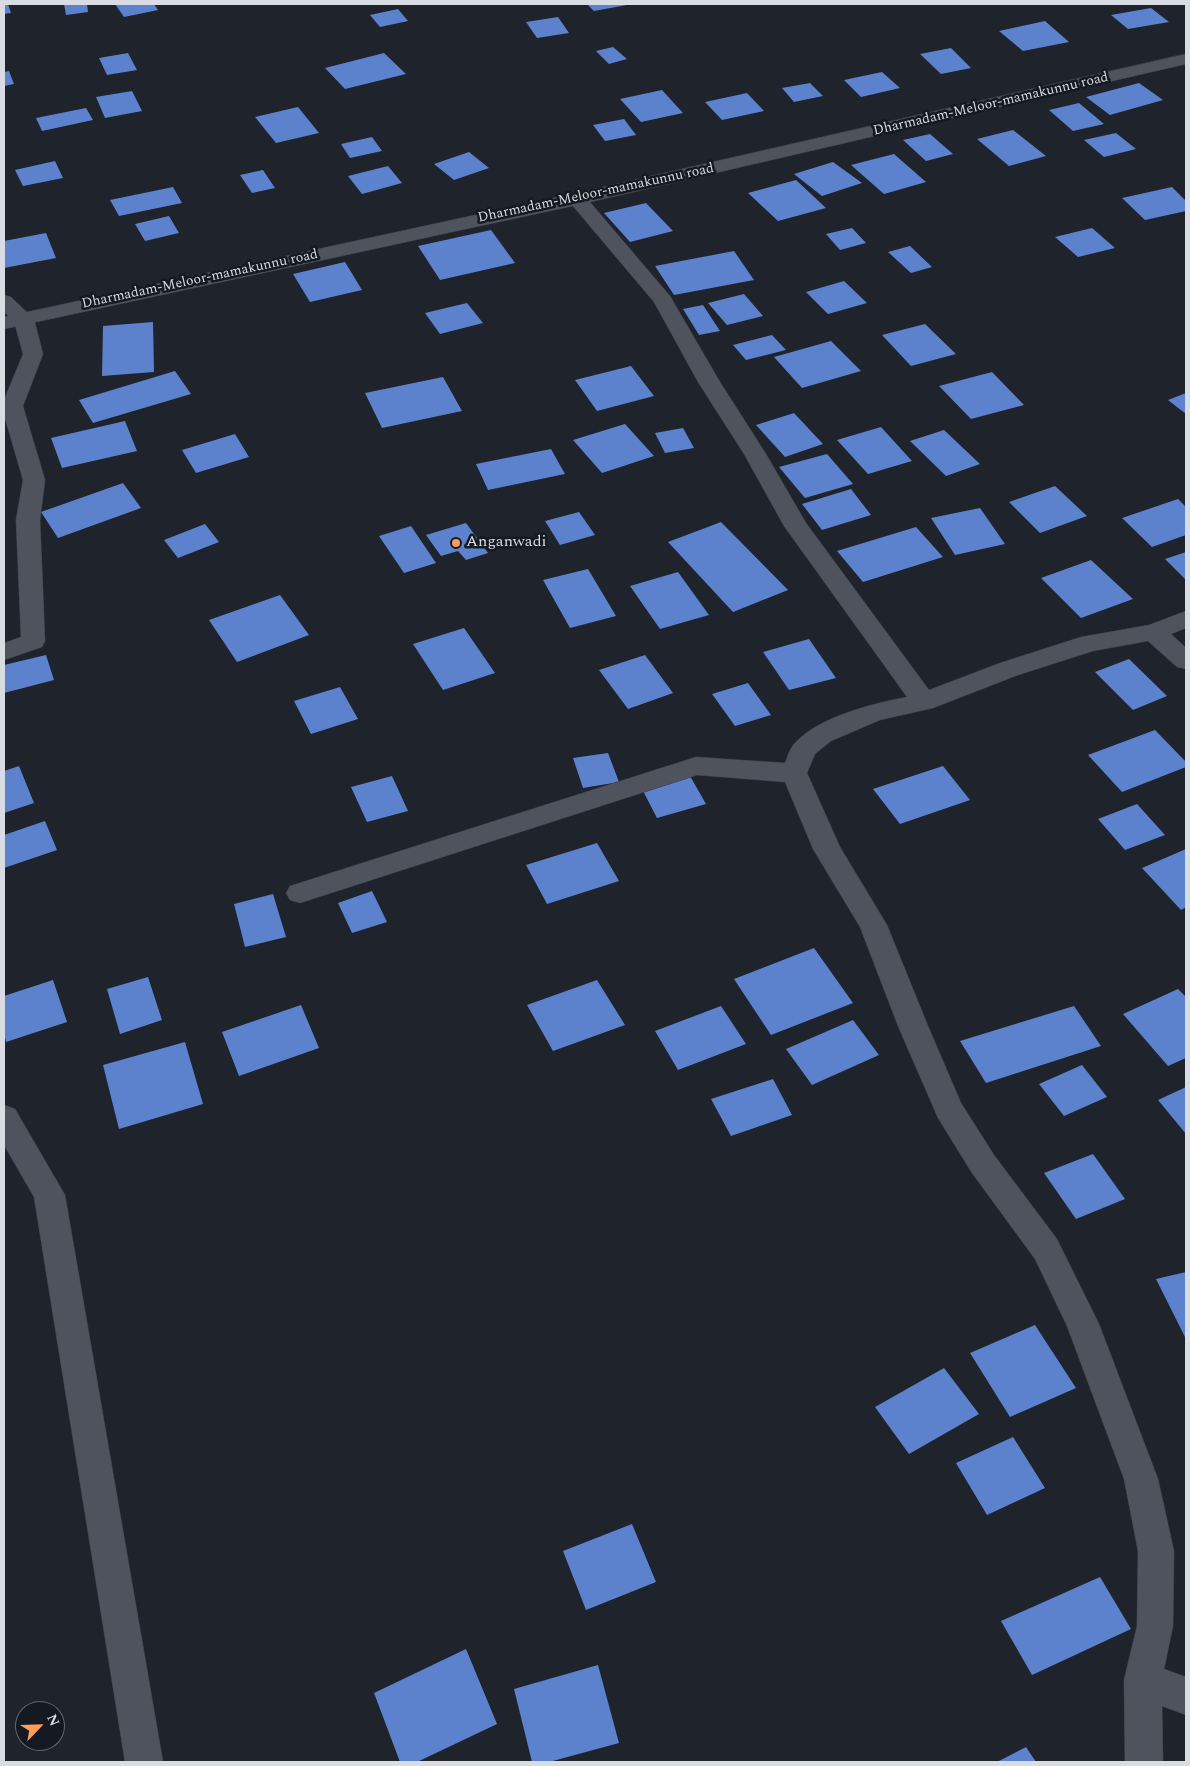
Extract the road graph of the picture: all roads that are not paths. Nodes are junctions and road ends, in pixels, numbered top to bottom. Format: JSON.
{"nodes":[{"id":1,"x":1186,"y":58,"type":"edge"},
{"id":2,"x":577,"y":200,"type":"junction"},
{"id":3,"x":4,"y":301,"type":"edge"},
{"id":4,"x":14,"y":321,"type":"edge"},
{"id":5,"x":1186,"y":620,"type":"edge"},
{"id":6,"x":1153,"y":632,"type":"junction"},
{"id":7,"x":4,"y":652,"type":"edge"},
{"id":8,"x":1186,"y":661,"type":"edge"},
{"id":9,"x":924,"y":702,"type":"junction"},
{"id":10,"x":794,"y":773,"type":"junction"},
{"id":11,"x":300,"y":894,"type":"dead end"},
{"id":12,"x":4,"y":1118,"type":"edge"},
{"id":13,"x":1143,"y":1680,"type":"junction"},
{"id":14,"x":1186,"y":1696,"type":"edge"},
{"id":15,"x":144,"y":1762,"type":"edge"},
{"id":16,"x":1144,"y":1762,"type":"edge"}],
"edges":[{"from":1,"to":2,"type":"street","name":"Dharmadam-Meloor-mamakunnu road"},
{"from":2,"to":4,"type":"street","name":"Dharmadam-Meloor-mamakunnu road"},
{"from":2,"to":9,"type":"street"},
{"from":3,"to":4,"type":"street"},
{"from":4,"to":7,"type":"street"},
{"from":5,"to":6,"type":"street"},
{"from":6,"to":8,"type":"street"},
{"from":6,"to":9,"type":"street"},
{"from":9,"to":10,"type":"street"},
{"from":10,"to":11,"type":"street"},
{"from":10,"to":13,"type":"street"},
{"from":12,"to":15,"type":"street"},
{"from":13,"to":14,"type":"street"},
{"from":13,"to":16,"type":"street"}]}
